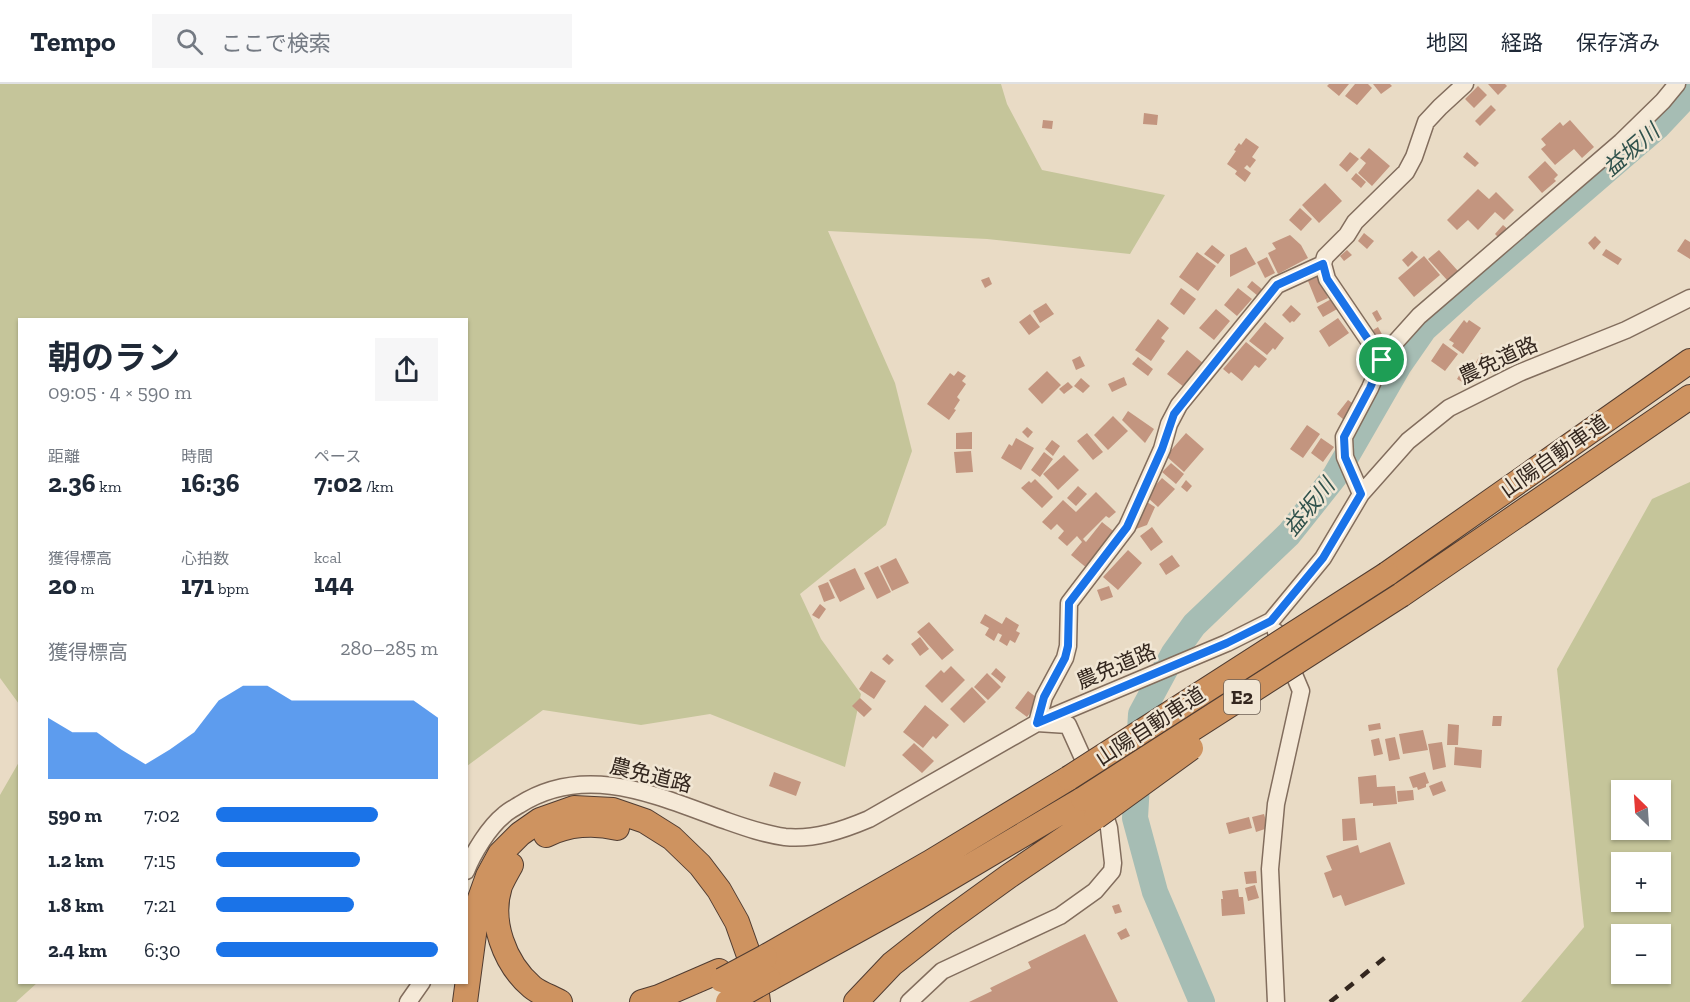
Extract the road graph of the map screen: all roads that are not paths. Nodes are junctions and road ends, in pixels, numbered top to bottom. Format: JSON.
{"nodes":[{"id":1,"x":1465,"y":84,"type":"edge"},
{"id":2,"x":1677,"y":84,"type":"edge"},
{"id":3,"x":1323,"y":264,"type":"junction"},
{"id":4,"x":1690,"y":298,"type":"edge"},
{"id":5,"x":1382,"y":360,"type":"junction"},
{"id":6,"x":1690,"y":361,"type":"edge"},
{"id":7,"x":1690,"y":397,"type":"edge"},
{"id":8,"x":1361,"y":494,"type":"junction"},
{"id":9,"x":1271,"y":621,"type":"junction"},
{"id":10,"x":1037,"y":723,"type":"junction"},
{"id":11,"x":1089,"y":808,"type":"junction"},
{"id":12,"x":468,"y":866,"type":"edge"},
{"id":13,"x":767,"y":968,"type":"junction"},
{"id":14,"x":468,"y":979,"type":"edge"},
{"id":15,"x":421,"y":984,"type":"edge"},
{"id":16,"x":467,"y":984,"type":"edge"},
{"id":17,"x":723,"y":984,"type":"edge"},
{"id":18,"x":408,"y":1002,"type":"edge"},
{"id":19,"x":465,"y":1002,"type":"edge"},
{"id":20,"x":560,"y":1002,"type":"edge"},
{"id":21,"x":642,"y":1002,"type":"edge"},
{"id":22,"x":681,"y":1002,"type":"edge"},
{"id":23,"x":742,"y":1002,"type":"edge"},
{"id":24,"x":758,"y":1002,"type":"edge"},
{"id":25,"x":856,"y":1002,"type":"edge"},
{"id":26,"x":909,"y":1002,"type":"edge"},
{"id":27,"x":1276,"y":1002,"type":"edge"}],
"edges":[{"from":1,"to":3,"type":"street"},
{"from":2,"to":5,"type":"street"},
{"from":3,"to":5,"type":"street"},
{"from":3,"to":10,"type":"street"},
{"from":4,"to":8,"type":"street","name":"農免道路"},
{"from":5,"to":8,"type":"street"},
{"from":6,"to":13,"type":"highway","name":"山陽自動車道","number":"E2","bridge":true},
{"from":7,"to":11,"type":"highway","name":"山陽自動車道","bridge":true},
{"from":8,"to":9,"type":"street","name":"農免道路"},
{"from":9,"to":10,"type":"street","name":"農免道路"},
{"from":9,"to":27,"type":"street"},
{"from":10,"to":12,"type":"street","name":"農免道路"},
{"from":10,"to":26,"type":"street"},
{"from":11,"to":13,"type":"highway","name":"山陽自動車道","number":"E2"},
{"from":11,"to":25,"type":"highway"},
{"from":13,"to":17,"type":"highway","name":"山陽自動車道","number":"E2","bridge":true},
{"from":13,"to":17,"type":"highway","bridge":true},
{"from":14,"to":24,"type":"highway"},
{"from":15,"to":18,"type":"street"},
{"from":16,"to":19,"type":"highway"},
{"from":17,"to":21,"type":"highway"},
{"from":17,"to":22,"type":"highway","name":"山陽自動車道","number":"E2"},
{"from":20,"to":23,"type":"highway"}]}
